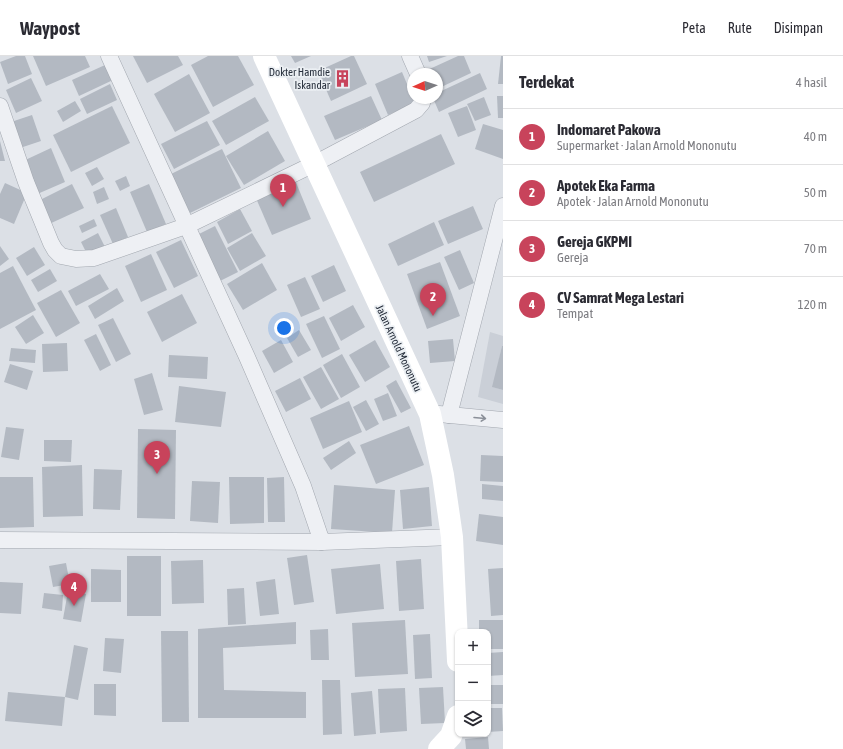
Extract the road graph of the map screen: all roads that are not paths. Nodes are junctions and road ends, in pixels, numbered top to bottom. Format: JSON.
{"nodes":[{"id":1,"x":109,"y":56,"type":"edge"},
{"id":2,"x":264,"y":56,"type":"edge"},
{"id":3,"x":410,"y":56,"type":"edge"},
{"id":4,"x":415,"y":68,"type":"edge"},
{"id":5,"x":421,"y":104,"type":"edge"},
{"id":6,"x":0,"y":106,"type":"edge"},
{"id":7,"x":314,"y":164,"type":"junction"},
{"id":8,"x":503,"y":206,"type":"edge"},
{"id":9,"x":186,"y":226,"type":"junction"},
{"id":10,"x":439,"y":414,"type":"junction"},
{"id":11,"x":503,"y":420,"type":"edge"},
{"id":12,"x":452,"y":537,"type":"junction"},
{"id":13,"x":0,"y":540,"type":"edge"},
{"id":14,"x":322,"y":542,"type":"junction"},
{"id":15,"x":456,"y":629,"type":"edge"},
{"id":16,"x":455,"y":725,"type":"edge"},
{"id":17,"x":448,"y":745,"type":"edge"}],
"edges":[{"from":1,"to":9,"type":"street"},
{"from":2,"to":7,"type":"street","name":"Jalan Arnold Mononutu"},
{"from":3,"to":4,"type":"street"},
{"from":5,"to":7,"type":"street"},
{"from":6,"to":9,"type":"street"},
{"from":7,"to":9,"type":"street"},
{"from":7,"to":10,"type":"street","name":"Jalan Arnold Mononutu"},
{"from":8,"to":10,"type":"street"},
{"from":9,"to":14,"type":"street"},
{"from":10,"to":11,"type":"street","one_way":true},
{"from":10,"to":12,"type":"street","name":"Jalan Arnold Mononutu"},
{"from":12,"to":14,"type":"street"},
{"from":12,"to":15,"type":"street","name":"Jalan Arnold Mononutu"},
{"from":13,"to":14,"type":"street"},
{"from":16,"to":17,"type":"street"}]}
